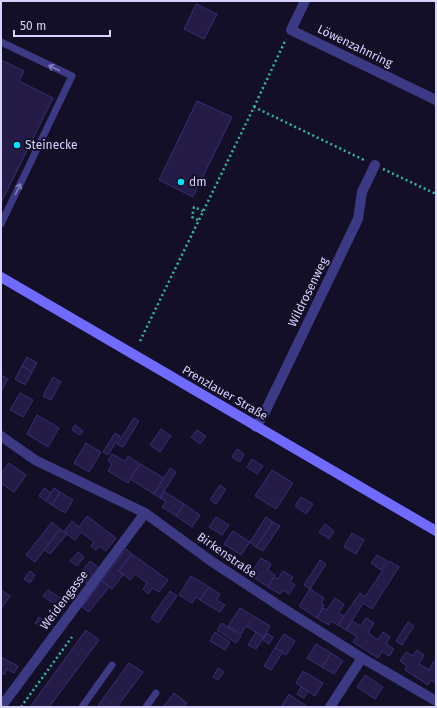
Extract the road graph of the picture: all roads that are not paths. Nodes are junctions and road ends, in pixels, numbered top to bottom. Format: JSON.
{"nodes":[{"id":1,"x":305,"y":1,"type":"edge"},
{"id":2,"x":1,"y":42,"type":"edge"},
{"id":3,"x":436,"y":100,"type":"edge"},
{"id":4,"x":375,"y":165,"type":"road end"},
{"id":5,"x":1,"y":224,"type":"edge"},
{"id":6,"x":1,"y":277,"type":"edge"},
{"id":7,"x":256,"y":427,"type":"junction"},
{"id":8,"x":1,"y":436,"type":"edge"},
{"id":9,"x":145,"y":513,"type":"junction"},
{"id":10,"x":436,"y":531,"type":"edge"},
{"id":11,"x":362,"y":658,"type":"junction"},
{"id":12,"x":112,"y":665,"type":"dead end"},
{"id":13,"x":156,"y":693,"type":"dead end"},
{"id":14,"x":436,"y":701,"type":"edge"},
{"id":15,"x":5,"y":704,"type":"edge"},
{"id":16,"x":82,"y":707,"type":"edge"},
{"id":17,"x":146,"y":707,"type":"edge"},
{"id":18,"x":330,"y":707,"type":"edge"}],
"edges":[{"from":1,"to":3,"type":"street","name":"Löwenzahnring"},
{"from":5,"to":2,"type":"lane","one_way":true},
{"from":4,"to":7,"type":"street","name":"Wildrosenweg"},
{"from":6,"to":7,"type":"main road","name":"Prenzlauer Straße"},
{"from":7,"to":10,"type":"main road","name":"Prenzlauer Straße"},
{"from":8,"to":9,"type":"street","name":"Birkenstraße"},
{"from":9,"to":11,"type":"street","name":"Birkenstraße"},
{"from":9,"to":15,"type":"street","name":"Weidengasse"},
{"from":11,"to":14,"type":"street","name":"Birkenstraße"},
{"from":11,"to":18,"type":"street"},
{"from":12,"to":16,"type":"lane"},
{"from":13,"to":17,"type":"lane"}]}
